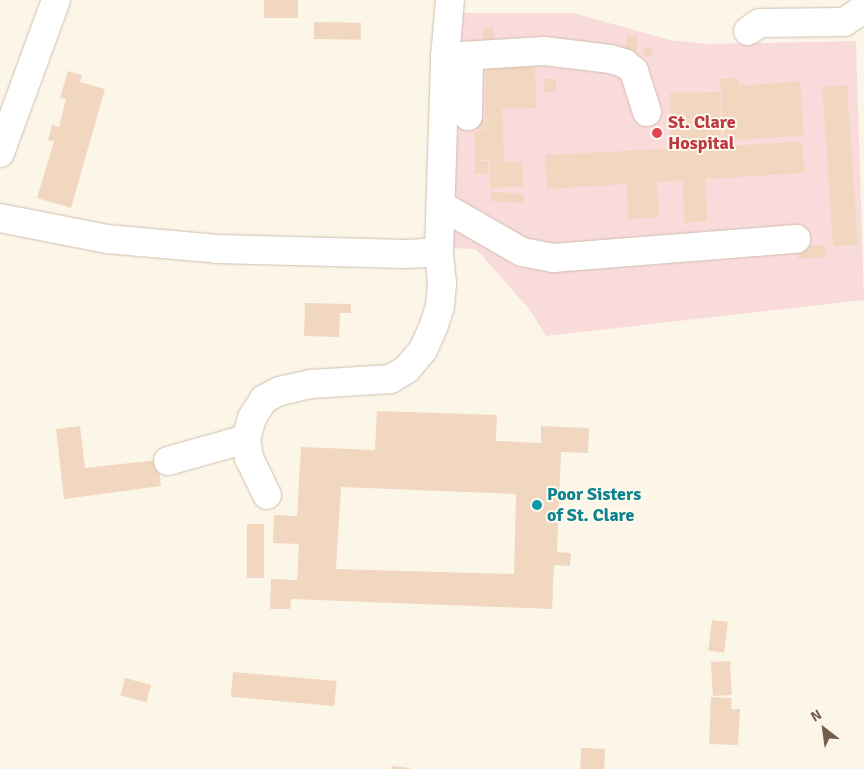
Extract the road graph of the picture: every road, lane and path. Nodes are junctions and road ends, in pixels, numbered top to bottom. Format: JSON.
{"nodes":[{"id":1,"x":56,"y":0,"type":"edge"},
{"id":2,"x":450,"y":0,"type":"edge"},
{"id":3,"x":864,"y":9,"type":"edge"},
{"id":4,"x":748,"y":31,"type":"dead end"},
{"id":5,"x":457,"y":56,"type":"junction"},
{"id":6,"x":647,"y":112,"type":"dead end"},
{"id":7,"x":468,"y":116,"type":"dead end"},
{"id":8,"x":0,"y":154,"type":"edge"},
{"id":9,"x":442,"y":206,"type":"junction"},
{"id":10,"x":0,"y":218,"type":"edge"},
{"id":11,"x":796,"y":238,"type":"dead end"},
{"id":12,"x":440,"y":252,"type":"junction"},
{"id":13,"x":246,"y":438,"type":"junction"},
{"id":14,"x":168,"y":461,"type":"dead end"},
{"id":15,"x":268,"y":495,"type":"dead end"}],
"edges":[{"from":1,"to":8,"type":"street"},
{"from":2,"to":5,"type":"street"},
{"from":3,"to":4,"type":"street"},
{"from":5,"to":6,"type":"street"},
{"from":5,"to":7,"type":"street"},
{"from":5,"to":9,"type":"street"},
{"from":9,"to":11,"type":"street"},
{"from":9,"to":12,"type":"street"},
{"from":10,"to":12,"type":"street"},
{"from":12,"to":13,"type":"street"},
{"from":13,"to":14,"type":"street"},
{"from":13,"to":15,"type":"street"}]}
